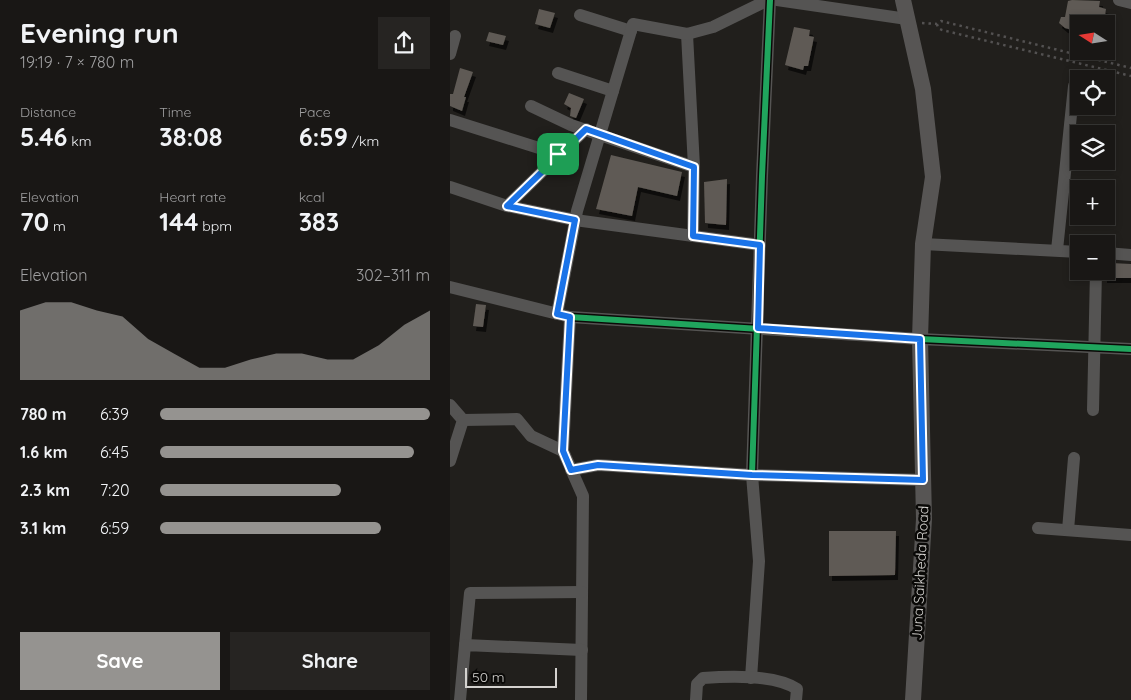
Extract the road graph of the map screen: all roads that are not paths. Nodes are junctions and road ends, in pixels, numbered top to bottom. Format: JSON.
{"nodes":[{"id":1,"x":769,"y":0,"type":"edge"},
{"id":2,"x":777,"y":0,"type":"edge"},
{"id":3,"x":903,"y":0,"type":"edge"},
{"id":4,"x":1119,"y":0,"type":"edge"},
{"id":5,"x":1131,"y":3,"type":"edge"},
{"id":6,"x":580,"y":16,"type":"dead end"},
{"id":7,"x":908,"y":21,"type":"junction"},
{"id":8,"x":631,"y":31,"type":"junction"},
{"id":9,"x":687,"y":34,"type":"junction"},
{"id":10,"x":456,"y":36,"type":"dead end"},
{"id":11,"x":450,"y":54,"type":"edge"},
{"id":12,"x":558,"y":73,"type":"dead end"},
{"id":13,"x":613,"y":91,"type":"junction"},
{"id":14,"x":531,"y":106,"type":"dead end"},
{"id":15,"x":1071,"y":115,"type":"edge"},
{"id":16,"x":450,"y":120,"type":"edge"},
{"id":17,"x":586,"y":129,"type":"junction"},
{"id":18,"x":600,"y":134,"type":"junction"},
{"id":19,"x":558,"y":154,"type":"junction"},
{"id":20,"x":694,"y":167,"type":"junction"},
{"id":21,"x":450,"y":187,"type":"edge"},
{"id":22,"x":507,"y":206,"type":"junction"},
{"id":23,"x":575,"y":220,"type":"junction"},
{"id":24,"x":693,"y":236,"type":"junction"},
{"id":25,"x":924,"y":244,"type":"junction"},
{"id":26,"x":760,"y":245,"type":"junction"},
{"id":27,"x":1057,"y":250,"type":"junction"},
{"id":28,"x":1070,"y":251,"type":"edge"},
{"id":29,"x":1115,"y":254,"type":"edge"},
{"id":30,"x":1131,"y":255,"type":"edge"},
{"id":31,"x":1096,"y":280,"type":"edge"},
{"id":32,"x":450,"y":287,"type":"edge"},
{"id":33,"x":557,"y":314,"type":"junction"},
{"id":34,"x":570,"y":317,"type":"junction"},
{"id":35,"x":758,"y":328,"type":"junction"},
{"id":36,"x":920,"y":339,"type":"junction"},
{"id":37,"x":1094,"y":347,"type":"junction"},
{"id":38,"x":1131,"y":349,"type":"edge"},
{"id":39,"x":450,"y":405,"type":"edge"},
{"id":40,"x":1093,"y":410,"type":"dead end"},
{"id":41,"x":463,"y":420,"type":"junction"},
{"id":42,"x":563,"y":451,"type":"junction"},
{"id":43,"x":1074,"y":458,"type":"dead end"},
{"id":44,"x":450,"y":461,"type":"edge"},
{"id":45,"x":571,"y":470,"type":"junction"},
{"id":46,"x":752,"y":475,"type":"junction"},
{"id":47,"x":923,"y":480,"type":"junction"},
{"id":48,"x":1038,"y":528,"type":"dead end"},
{"id":49,"x":1068,"y":530,"type":"junction"},
{"id":50,"x":1131,"y":535,"type":"edge"},
{"id":51,"x":582,"y":592,"type":"junction"},
{"id":52,"x":465,"y":645,"type":"junction"},
{"id":53,"x":582,"y":650,"type":"junction"},
{"id":54,"x":751,"y":678,"type":"junction"},
{"id":55,"x":460,"y":700,"type":"edge"},
{"id":56,"x":581,"y":700,"type":"edge"},
{"id":57,"x":696,"y":700,"type":"edge"},
{"id":58,"x":796,"y":700,"type":"edge"},
{"id":59,"x":913,"y":700,"type":"edge"}],
"edges":[{"from":1,"to":9,"type":"street"},
{"from":1,"to":26,"type":"street"},
{"from":2,"to":7,"type":"street"},
{"from":3,"to":7,"type":"main road","name":"Juna Saikheda Road"},
{"from":4,"to":5,"type":"street"},
{"from":6,"to":8,"type":"street"},
{"from":7,"to":25,"type":"main road","name":"Juna Saikheda Road"},
{"from":8,"to":9,"type":"street"},
{"from":8,"to":13,"type":"street"},
{"from":9,"to":20,"type":"street"},
{"from":10,"to":11,"type":"street"},
{"from":12,"to":13,"type":"street"},
{"from":13,"to":18,"type":"street"},
{"from":14,"to":17,"type":"street"},
{"from":15,"to":27,"type":"street"},
{"from":16,"to":19,"type":"street"},
{"from":17,"to":18,"type":"street"},
{"from":17,"to":19,"type":"street"},
{"from":18,"to":20,"type":"street"},
{"from":18,"to":23,"type":"street"},
{"from":19,"to":22,"type":"street"},
{"from":20,"to":24,"type":"street"},
{"from":21,"to":22,"type":"street"},
{"from":22,"to":23,"type":"street"},
{"from":23,"to":24,"type":"street"},
{"from":23,"to":33,"type":"street"},
{"from":24,"to":26,"type":"street"},
{"from":25,"to":27,"type":"street"},
{"from":25,"to":36,"type":"main road","name":"Juna Saikheda Road"},
{"from":26,"to":35,"type":"street"},
{"from":27,"to":28,"type":"street"},
{"from":29,"to":30,"type":"street"},
{"from":31,"to":37,"type":"street"},
{"from":32,"to":33,"type":"street"},
{"from":33,"to":34,"type":"street"},
{"from":34,"to":35,"type":"street"},
{"from":34,"to":42,"type":"street"},
{"from":35,"to":36,"type":"street"},
{"from":35,"to":46,"type":"street"},
{"from":36,"to":37,"type":"street"},
{"from":36,"to":47,"type":"main road","name":"Juna Saikheda Road"},
{"from":37,"to":38,"type":"street"},
{"from":37,"to":40,"type":"street"},
{"from":39,"to":41,"type":"street"},
{"from":41,"to":42,"type":"street"},
{"from":41,"to":44,"type":"street"},
{"from":42,"to":45,"type":"street"},
{"from":43,"to":49,"type":"street"},
{"from":45,"to":46,"type":"street"},
{"from":45,"to":51,"type":"street"},
{"from":46,"to":47,"type":"street"},
{"from":46,"to":54,"type":"street"},
{"from":47,"to":59,"type":"main road","name":"Juna Saikheda Road"},
{"from":48,"to":49,"type":"street"},
{"from":49,"to":50,"type":"street"},
{"from":51,"to":52,"type":"street"},
{"from":51,"to":53,"type":"street"},
{"from":52,"to":53,"type":"street"},
{"from":52,"to":55,"type":"street"},
{"from":53,"to":56,"type":"street"},
{"from":54,"to":57,"type":"street"},
{"from":54,"to":58,"type":"street"}]}
